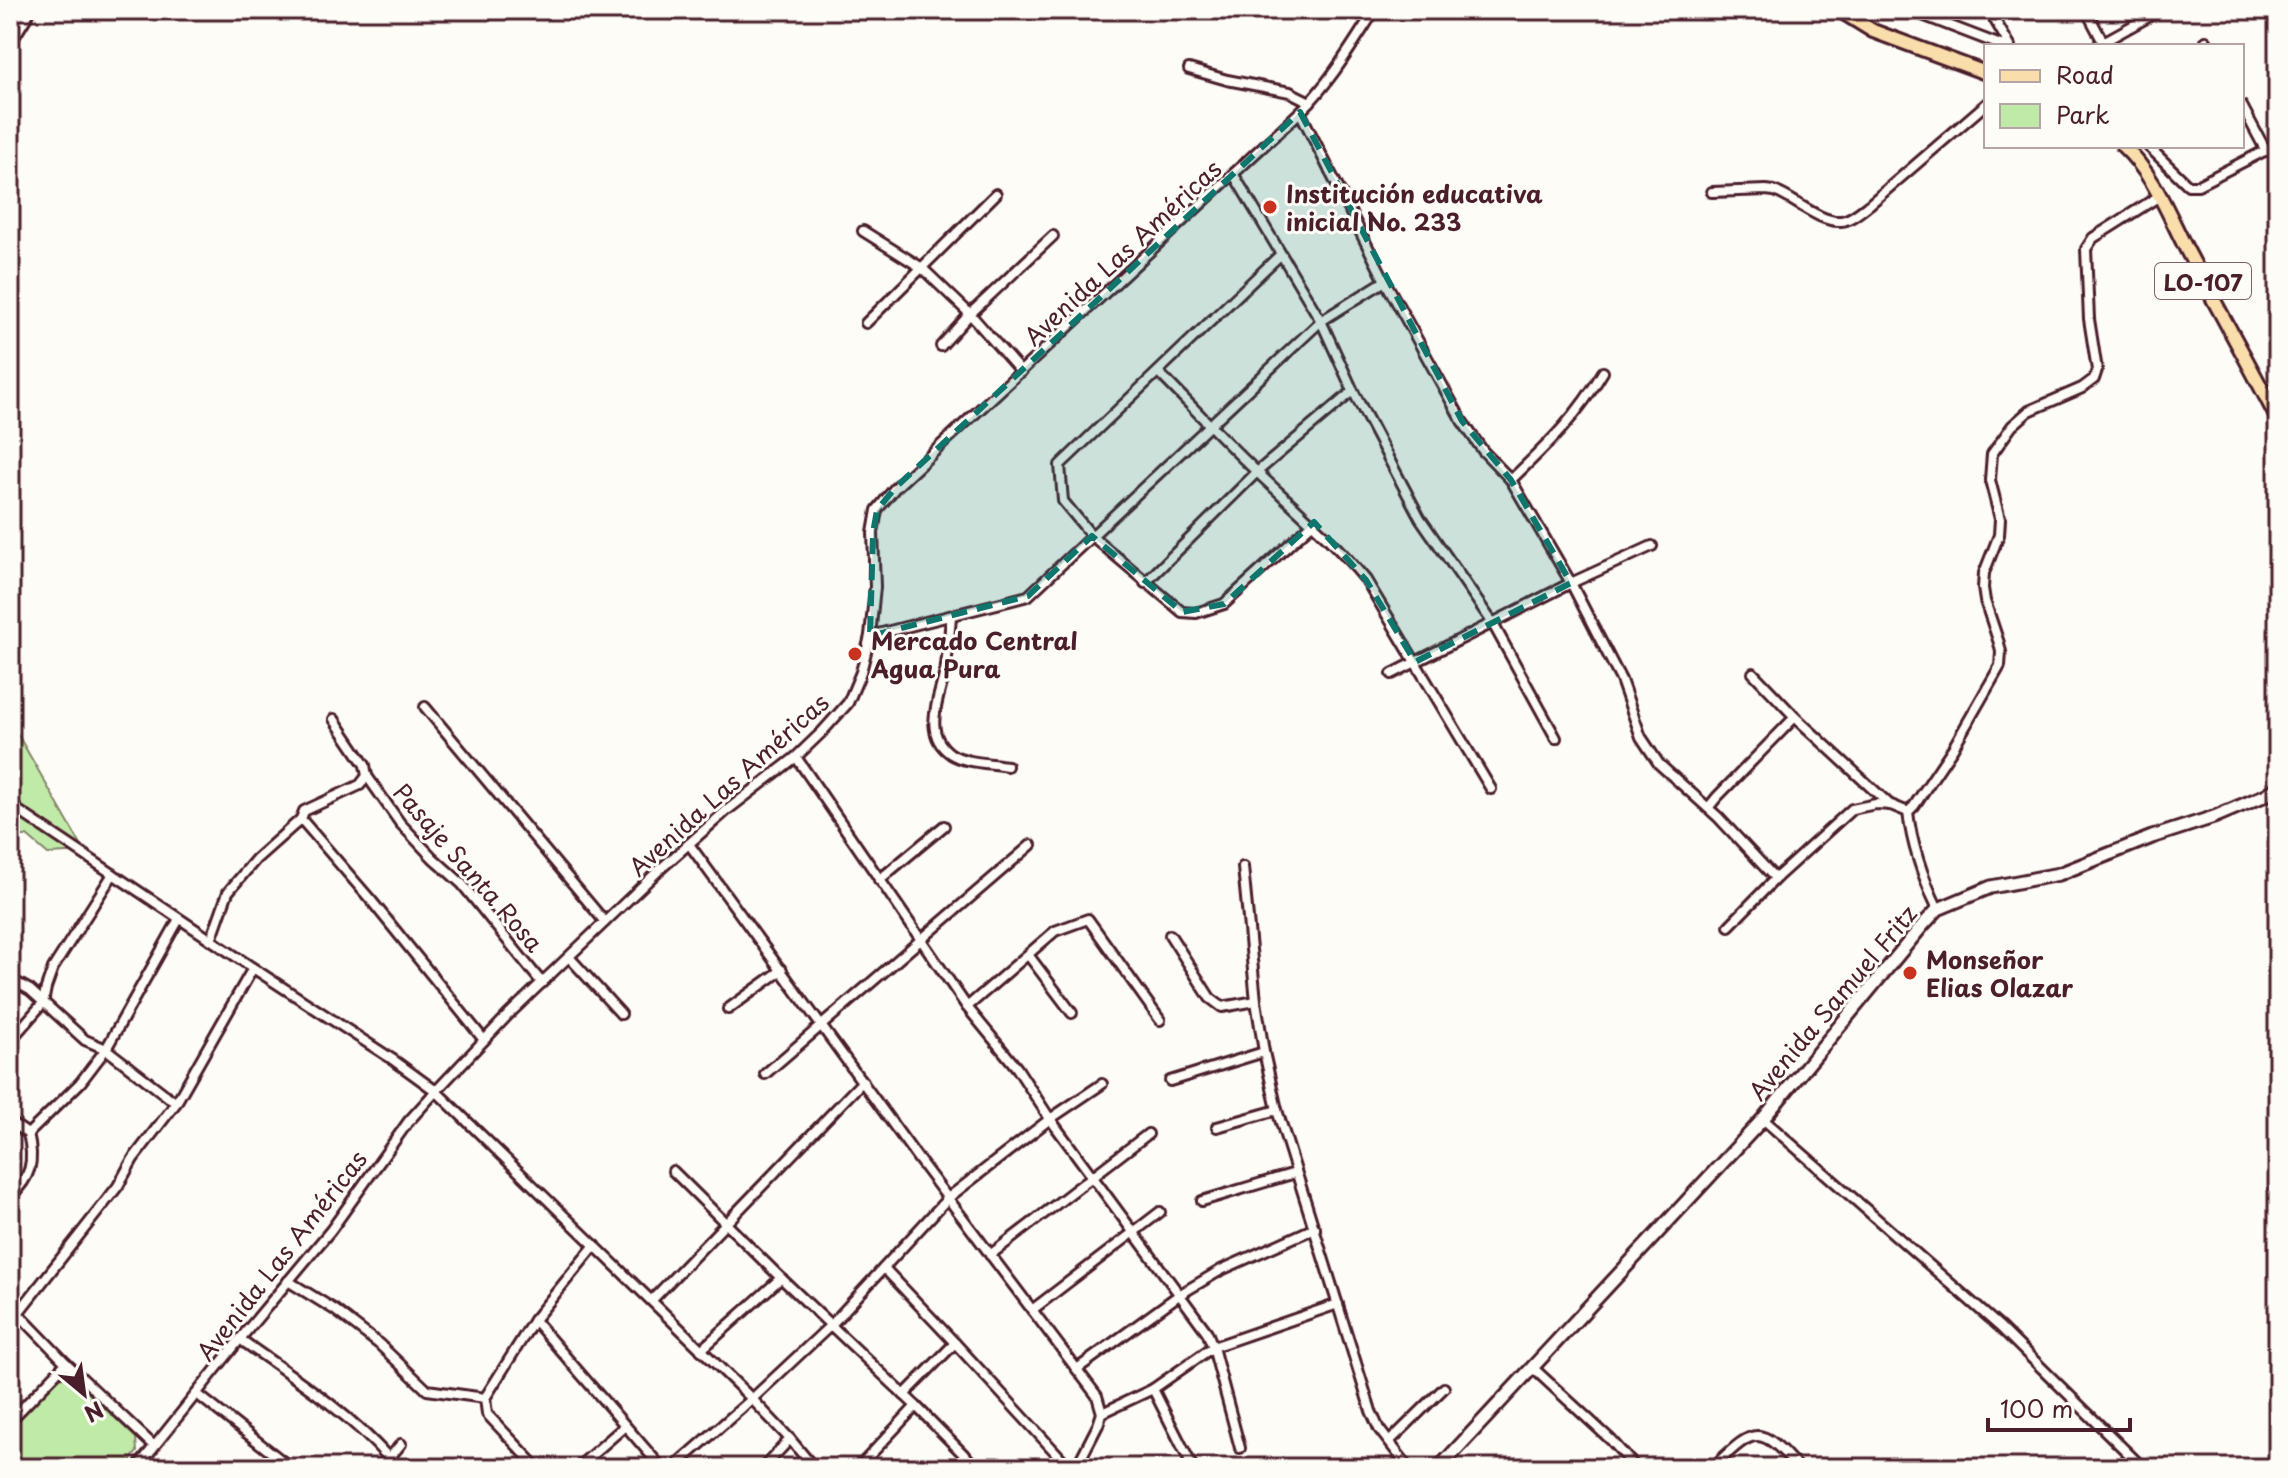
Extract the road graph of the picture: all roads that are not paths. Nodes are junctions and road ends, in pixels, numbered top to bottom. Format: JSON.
{"nodes":[{"id":1,"x":31,"y":10,"type":"edge"},
{"id":2,"x":1375,"y":10,"type":"edge"},
{"id":3,"x":1839,"y":10,"type":"edge"},
{"id":4,"x":1909,"y":10,"type":"edge"},
{"id":5,"x":1989,"y":10,"type":"edge"},
{"id":6,"x":2086,"y":10,"type":"edge"},
{"id":7,"x":2161,"y":10,"type":"edge"},
{"id":8,"x":10,"y":44,"type":"edge"},
{"id":9,"x":1998,"y":44,"type":"edge"},
{"id":10,"x":2009,"y":44,"type":"edge"},
{"id":11,"x":2100,"y":44,"type":"edge"},
{"id":12,"x":1189,"y":69,"type":"dead end"},
{"id":13,"x":1984,"y":72,"type":"edge"},
{"id":14,"x":1310,"y":102,"type":"junction"},
{"id":15,"x":1984,"y":106,"type":"edge"},
{"id":16,"x":2244,"y":110,"type":"edge"},
{"id":17,"x":1300,"y":112,"type":"junction"},
{"id":18,"x":2278,"y":144,"type":"edge"},
{"id":19,"x":2125,"y":148,"type":"edge"},
{"id":20,"x":2150,"y":148,"type":"edge"},
{"id":21,"x":2266,"y":151,"type":"junction"},
{"id":22,"x":1234,"y":175,"type":"junction"},
{"id":23,"x":1712,"y":192,"type":"dead end"},
{"id":24,"x":996,"y":194,"type":"dead end"},
{"id":25,"x":2161,"y":195,"type":"junction"},
{"id":26,"x":863,"y":231,"type":"dead end"},
{"id":27,"x":1053,"y":236,"type":"dead end"},
{"id":28,"x":1280,"y":255,"type":"junction"},
{"id":29,"x":922,"y":268,"type":"junction"},
{"id":30,"x":1385,"y":281,"type":"junction"},
{"id":31,"x":970,"y":314,"type":"junction"},
{"id":32,"x":1321,"y":321,"type":"junction"},
{"id":33,"x":866,"y":323,"type":"dead end"},
{"id":34,"x":941,"y":346,"type":"dead end"},
{"id":35,"x":1021,"y":372,"type":"junction"},
{"id":36,"x":1158,"y":372,"type":"junction"},
{"id":37,"x":1603,"y":372,"type":"dead end"},
{"id":38,"x":1353,"y":391,"type":"junction"},
{"id":39,"x":2278,"y":420,"type":"edge"},
{"id":40,"x":1211,"y":425,"type":"junction"},
{"id":41,"x":1257,"y":472,"type":"junction"},
{"id":42,"x":1511,"y":480,"type":"junction"},
{"id":43,"x":1314,"y":522,"type":"junction"},
{"id":44,"x":1092,"y":536,"type":"junction"},
{"id":45,"x":1652,"y":546,"type":"dead end"},
{"id":46,"x":1145,"y":583,"type":"junction"},
{"id":47,"x":1571,"y":583,"type":"junction"},
{"id":48,"x":951,"y":616,"type":"junction"},
{"id":49,"x":1492,"y":622,"type":"junction"},
{"id":50,"x":870,"y":636,"type":"junction"},
{"id":51,"x":1415,"y":662,"type":"junction"},
{"id":52,"x":1753,"y":673,"type":"dead end"},
{"id":53,"x":1392,"y":674,"type":"dead end"},
{"id":54,"x":425,"y":707,"type":"dead end"},
{"id":55,"x":1795,"y":717,"type":"junction"},
{"id":56,"x":334,"y":719,"type":"dead end"},
{"id":57,"x":1556,"y":738,"type":"dead end"},
{"id":58,"x":796,"y":757,"type":"junction"},
{"id":59,"x":1007,"y":766,"type":"dead end"},
{"id":60,"x":367,"y":776,"type":"junction"},
{"id":61,"x":2278,"y":787,"type":"edge"},
{"id":62,"x":1491,"y":789,"type":"dead end"},
{"id":63,"x":10,"y":805,"type":"edge"},
{"id":64,"x":1891,"y":805,"type":"junction"},
{"id":65,"x":1708,"y":808,"type":"junction"},
{"id":66,"x":1908,"y":812,"type":"junction"},
{"id":67,"x":301,"y":819,"type":"junction"},
{"id":68,"x":944,"y":826,"type":"dead end"},
{"id":69,"x":689,"y":844,"type":"junction"},
{"id":70,"x":1031,"y":845,"type":"dead end"},
{"id":71,"x":1243,"y":867,"type":"dead end"},
{"id":72,"x":113,"y":874,"type":"junction"},
{"id":73,"x":1777,"y":877,"type":"junction"},
{"id":74,"x":879,"y":880,"type":"junction"},
{"id":75,"x":1938,"y":909,"type":"junction"},
{"id":76,"x":179,"y":919,"type":"junction"},
{"id":77,"x":605,"y":922,"type":"junction"},
{"id":78,"x":1729,"y":926,"type":"dead end"},
{"id":79,"x":1170,"y":935,"type":"dead end"},
{"id":80,"x":211,"y":940,"type":"junction"},
{"id":81,"x":921,"y":940,"type":"junction"},
{"id":82,"x":1029,"y":956,"type":"junction"},
{"id":83,"x":569,"y":957,"type":"junction"},
{"id":84,"x":253,"y":968,"type":"junction"},
{"id":85,"x":782,"y":970,"type":"junction"},
{"id":86,"x":10,"y":979,"type":"edge"},
{"id":87,"x":542,"y":983,"type":"junction"},
{"id":88,"x":1256,"y":1001,"type":"junction"},
{"id":89,"x":43,"y":1003,"type":"junction"},
{"id":90,"x":967,"y":1007,"type":"junction"},
{"id":91,"x":728,"y":1009,"type":"dead end"},
{"id":92,"x":1072,"y":1013,"type":"dead end"},
{"id":93,"x":621,"y":1014,"type":"dead end"},
{"id":94,"x":1160,"y":1020,"type":"dead end"},
{"id":95,"x":822,"y":1023,"type":"junction"},
{"id":96,"x":484,"y":1040,"type":"junction"},
{"id":97,"x":10,"y":1041,"type":"edge"},
{"id":98,"x":106,"y":1049,"type":"junction"},
{"id":99,"x":1264,"y":1052,"type":"junction"},
{"id":100,"x":765,"y":1074,"type":"dead end"},
{"id":101,"x":863,"y":1081,"type":"junction"},
{"id":102,"x":1170,"y":1081,"type":"dead end"},
{"id":103,"x":1102,"y":1084,"type":"dead end"},
{"id":104,"x":436,"y":1091,"type":"junction"},
{"id":105,"x":176,"y":1103,"type":"junction"},
{"id":106,"x":1277,"y":1110,"type":"junction"},
{"id":107,"x":1050,"y":1119,"type":"junction"},
{"id":108,"x":1763,"y":1119,"type":"junction"},
{"id":109,"x":10,"y":1122,"type":"edge"},
{"id":110,"x":1217,"y":1127,"type":"dead end"},
{"id":111,"x":28,"y":1134,"type":"junction"},
{"id":112,"x":1148,"y":1134,"type":"dead end"},
{"id":113,"x":673,"y":1171,"type":"dead end"},
{"id":114,"x":1295,"y":1173,"type":"junction"},
{"id":115,"x":1093,"y":1176,"type":"junction"},
{"id":116,"x":10,"y":1197,"type":"edge"},
{"id":117,"x":948,"y":1198,"type":"junction"},
{"id":118,"x":1202,"y":1201,"type":"dead end"},
{"id":119,"x":1160,"y":1212,"type":"dead end"},
{"id":120,"x":725,"y":1223,"type":"junction"},
{"id":121,"x":1315,"y":1228,"type":"junction"},
{"id":122,"x":1134,"y":1232,"type":"junction"},
{"id":123,"x":595,"y":1245,"type":"junction"},
{"id":124,"x":990,"y":1255,"type":"junction"},
{"id":125,"x":884,"y":1268,"type":"junction"},
{"id":126,"x":781,"y":1278,"type":"junction"},
{"id":127,"x":288,"y":1281,"type":"junction"},
{"id":128,"x":1179,"y":1295,"type":"junction"},
{"id":129,"x":652,"y":1300,"type":"junction"},
{"id":130,"x":1338,"y":1304,"type":"junction"},
{"id":131,"x":10,"y":1305,"type":"edge"},
{"id":132,"x":1032,"y":1310,"type":"junction"},
{"id":133,"x":18,"y":1313,"type":"junction"},
{"id":134,"x":534,"y":1320,"type":"junction"},
{"id":135,"x":10,"y":1321,"type":"edge"},
{"id":136,"x":831,"y":1325,"type":"junction"},
{"id":137,"x":240,"y":1339,"type":"junction"},
{"id":138,"x":955,"y":1343,"type":"junction"},
{"id":139,"x":1213,"y":1347,"type":"junction"},
{"id":140,"x":701,"y":1350,"type":"junction"},
{"id":141,"x":66,"y":1363,"type":"junction"},
{"id":142,"x":1532,"y":1367,"type":"junction"},
{"id":143,"x":1077,"y":1369,"type":"junction"},
{"id":144,"x":1444,"y":1388,"type":"dead end"},
{"id":145,"x":1153,"y":1389,"type":"junction"},
{"id":146,"x":197,"y":1394,"type":"junction"},
{"id":147,"x":904,"y":1395,"type":"junction"},
{"id":148,"x":485,"y":1398,"type":"junction"},
{"id":149,"x":752,"y":1399,"type":"junction"},
{"id":150,"x":916,"y":1406,"type":"junction"},
{"id":151,"x":1102,"y":1413,"type":"junction"},
{"id":152,"x":10,"y":1421,"type":"edge"},
{"id":153,"x":625,"y":1426,"type":"junction"},
{"id":154,"x":790,"y":1439,"type":"junction"},
{"id":155,"x":1390,"y":1441,"type":"junction"},
{"id":156,"x":401,"y":1444,"type":"dead end"},
{"id":157,"x":154,"y":1446,"type":"junction"},
{"id":158,"x":1240,"y":1448,"type":"dead end"},
{"id":159,"x":966,"y":1456,"type":"junction"},
{"id":160,"x":388,"y":1457,"type":"junction"},
{"id":161,"x":10,"y":1463,"type":"edge"},
{"id":162,"x":2139,"y":1466,"type":"edge"},
{"id":163,"x":1715,"y":1467,"type":"edge"},
{"id":164,"x":14,"y":1468,"type":"edge"},
{"id":165,"x":137,"y":1468,"type":"edge"},
{"id":166,"x":291,"y":1468,"type":"edge"},
{"id":167,"x":381,"y":1468,"type":"edge"},
{"id":168,"x":538,"y":1468,"type":"edge"},
{"id":169,"x":577,"y":1468,"type":"edge"},
{"id":170,"x":662,"y":1468,"type":"edge"},
{"id":171,"x":673,"y":1468,"type":"edge"},
{"id":172,"x":763,"y":1468,"type":"edge"},
{"id":173,"x":814,"y":1468,"type":"edge"},
{"id":174,"x":858,"y":1468,"type":"edge"},
{"id":175,"x":955,"y":1468,"type":"edge"},
{"id":176,"x":977,"y":1468,"type":"edge"},
{"id":177,"x":1073,"y":1468,"type":"edge"},
{"id":178,"x":1193,"y":1468,"type":"edge"},
{"id":179,"x":1409,"y":1468,"type":"edge"},
{"id":180,"x":1439,"y":1468,"type":"edge"},
{"id":181,"x":1636,"y":1468,"type":"edge"},
{"id":182,"x":1798,"y":1468,"type":"edge"}],
"edges":[{"from":1,"to":8,"type":"street"},
{"from":2,"to":14,"type":"street","name":"Avenida Las Américas"},
{"from":3,"to":13,"type":"main road"},
{"from":4,"to":9,"type":"street"},
{"from":5,"to":10,"type":"street"},
{"from":6,"to":11,"type":"street"},
{"from":7,"to":11,"type":"street"},
{"from":12,"to":14,"type":"street"},
{"from":14,"to":17,"type":"street","name":"Avenida Las Américas"},
{"from":15,"to":23,"type":"street"},
{"from":16,"to":21,"type":"street"},
{"from":17,"to":22,"type":"street","name":"Avenida Las Américas"},
{"from":17,"to":30,"type":"street"},
{"from":18,"to":21,"type":"street"},
{"from":19,"to":25,"type":"main road","number":"LO-107"},
{"from":20,"to":21,"type":"street"},
{"from":22,"to":28,"type":"street"},
{"from":22,"to":35,"type":"street","name":"Avenida Las Américas"},
{"from":24,"to":29,"type":"street"},
{"from":25,"to":39,"type":"main road","number":"LO-107"},
{"from":25,"to":66,"type":"street"},
{"from":26,"to":29,"type":"street"},
{"from":27,"to":31,"type":"street"},
{"from":28,"to":32,"type":"street"},
{"from":28,"to":36,"type":"street"},
{"from":29,"to":31,"type":"street"},
{"from":29,"to":33,"type":"street"},
{"from":30,"to":32,"type":"street"},
{"from":30,"to":42,"type":"street"},
{"from":31,"to":34,"type":"street"},
{"from":31,"to":35,"type":"street"},
{"from":32,"to":38,"type":"street"},
{"from":32,"to":40,"type":"street"},
{"from":35,"to":50,"type":"street","name":"Avenida Las Américas"},
{"from":36,"to":40,"type":"street"},
{"from":36,"to":44,"type":"street"},
{"from":37,"to":42,"type":"street"},
{"from":38,"to":41,"type":"street"},
{"from":38,"to":49,"type":"street"},
{"from":40,"to":41,"type":"street"},
{"from":40,"to":44,"type":"street"},
{"from":41,"to":43,"type":"street"},
{"from":41,"to":46,"type":"street"},
{"from":42,"to":47,"type":"street"},
{"from":43,"to":46,"type":"street"},
{"from":43,"to":51,"type":"street"},
{"from":44,"to":46,"type":"street"},
{"from":44,"to":48,"type":"street"},
{"from":45,"to":47,"type":"street"},
{"from":47,"to":49,"type":"street"},
{"from":47,"to":65,"type":"street"},
{"from":48,"to":50,"type":"street"},
{"from":48,"to":59,"type":"street"},
{"from":49,"to":51,"type":"street"},
{"from":49,"to":57,"type":"street"},
{"from":50,"to":58,"type":"street","name":"Avenida Las Américas"},
{"from":51,"to":53,"type":"street"},
{"from":51,"to":62,"type":"street"},
{"from":52,"to":55,"type":"street"},
{"from":54,"to":77,"type":"street"},
{"from":55,"to":64,"type":"street"},
{"from":55,"to":65,"type":"street"},
{"from":56,"to":60,"type":"street","name":"Pasaje Santa Rosa"},
{"from":58,"to":69,"type":"street","name":"Avenida Las Américas"},
{"from":58,"to":74,"type":"street"},
{"from":60,"to":67,"type":"street"},
{"from":60,"to":87,"type":"street","name":"Pasaje Santa Rosa"},
{"from":61,"to":75,"type":"street","name":"Avenida Samuel Fritz"},
{"from":63,"to":72,"type":"street"},
{"from":64,"to":66,"type":"street"},
{"from":64,"to":73,"type":"street"},
{"from":65,"to":73,"type":"street"},
{"from":66,"to":75,"type":"street"},
{"from":67,"to":80,"type":"street"},
{"from":67,"to":96,"type":"street"},
{"from":68,"to":74,"type":"street"},
{"from":69,"to":77,"type":"street","name":"Avenida Las Américas"},
{"from":69,"to":85,"type":"street"},
{"from":70,"to":81,"type":"street"},
{"from":71,"to":88,"type":"street"},
{"from":72,"to":76,"type":"street"},
{"from":72,"to":89,"type":"street"},
{"from":73,"to":78,"type":"street"},
{"from":74,"to":81,"type":"street"},
{"from":75,"to":108,"type":"street","name":"Avenida Samuel Fritz"},
{"from":76,"to":80,"type":"street"},
{"from":76,"to":98,"type":"street"},
{"from":77,"to":83,"type":"street","name":"Avenida Las Américas"},
{"from":79,"to":88,"type":"street"},
{"from":80,"to":84,"type":"street"},
{"from":81,"to":90,"type":"street"},
{"from":81,"to":95,"type":"street"},
{"from":82,"to":90,"type":"street"},
{"from":82,"to":92,"type":"street"},
{"from":82,"to":94,"type":"street"},
{"from":83,"to":87,"type":"street","name":"Avenida Las Américas"},
{"from":83,"to":93,"type":"street"},
{"from":84,"to":104,"type":"street"},
{"from":84,"to":105,"type":"street"},
{"from":85,"to":91,"type":"street"},
{"from":85,"to":95,"type":"street"},
{"from":86,"to":89,"type":"street"},
{"from":87,"to":96,"type":"street","name":"Avenida Las Américas"},
{"from":88,"to":99,"type":"street"},
{"from":89,"to":97,"type":"street"},
{"from":89,"to":98,"type":"street"},
{"from":90,"to":107,"type":"street"},
{"from":95,"to":100,"type":"street"},
{"from":95,"to":101,"type":"street"},
{"from":96,"to":104,"type":"street","name":"Avenida Las Américas"},
{"from":98,"to":105,"type":"street"},
{"from":98,"to":111,"type":"street"},
{"from":99,"to":102,"type":"street"},
{"from":99,"to":106,"type":"street"},
{"from":101,"to":117,"type":"street"},
{"from":101,"to":120,"type":"street"},
{"from":103,"to":107,"type":"street"},
{"from":104,"to":123,"type":"street"},
{"from":104,"to":127,"type":"street","name":"Avenida Las Américas"},
{"from":105,"to":133,"type":"street"},
{"from":106,"to":110,"type":"street"},
{"from":106,"to":114,"type":"street"},
{"from":107,"to":115,"type":"street"},
{"from":107,"to":117,"type":"street"},
{"from":108,"to":142,"type":"street","name":"Avenida Samuel Fritz"},
{"from":108,"to":162,"type":"street"},
{"from":109,"to":111,"type":"street"},
{"from":111,"to":116,"type":"street"},
{"from":112,"to":115,"type":"street"},
{"from":113,"to":120,"type":"street"},
{"from":114,"to":118,"type":"street"},
{"from":114,"to":121,"type":"street"},
{"from":115,"to":122,"type":"street"},
{"from":115,"to":124,"type":"street"},
{"from":117,"to":124,"type":"street"},
{"from":117,"to":125,"type":"street"},
{"from":119,"to":122,"type":"street"},
{"from":120,"to":126,"type":"street"},
{"from":120,"to":129,"type":"street"},
{"from":121,"to":128,"type":"street"},
{"from":121,"to":130,"type":"street"},
{"from":122,"to":128,"type":"street"},
{"from":122,"to":132,"type":"street"},
{"from":123,"to":129,"type":"street"},
{"from":123,"to":134,"type":"street"},
{"from":124,"to":132,"type":"street"},
{"from":125,"to":136,"type":"street"},
{"from":125,"to":138,"type":"street"},
{"from":126,"to":136,"type":"street"},
{"from":126,"to":140,"type":"street"},
{"from":127,"to":137,"type":"street","name":"Avenida Las Américas"},
{"from":127,"to":148,"type":"street"},
{"from":128,"to":139,"type":"street"},
{"from":128,"to":143,"type":"street"},
{"from":129,"to":140,"type":"street"},
{"from":130,"to":139,"type":"street"},
{"from":130,"to":155,"type":"street"},
{"from":131,"to":133,"type":"street"},
{"from":132,"to":143,"type":"street"},
{"from":133,"to":135,"type":"street"},
{"from":133,"to":141,"type":"street"},
{"from":134,"to":148,"type":"street"},
{"from":134,"to":153,"type":"street"},
{"from":136,"to":147,"type":"street"},
{"from":136,"to":149,"type":"street"},
{"from":137,"to":146,"type":"street","name":"Avenida Las Américas"},
{"from":137,"to":160,"type":"street"},
{"from":138,"to":147,"type":"street"},
{"from":138,"to":177,"type":"street"},
{"from":139,"to":145,"type":"street"},
{"from":139,"to":158,"type":"street"},
{"from":140,"to":149,"type":"street"},
{"from":141,"to":152,"type":"street"},
{"from":141,"to":157,"type":"street"},
{"from":142,"to":180,"type":"street","name":"Avenida Samuel Fritz"},
{"from":142,"to":181,"type":"street"},
{"from":143,"to":151,"type":"street"},
{"from":144,"to":155,"type":"street"},
{"from":145,"to":151,"type":"street"},
{"from":145,"to":178,"type":"street"},
{"from":146,"to":157,"type":"street","name":"Avenida Las Américas"},
{"from":146,"to":166,"type":"street"},
{"from":147,"to":150,"type":"street"},
{"from":148,"to":168,"type":"street"},
{"from":149,"to":154,"type":"street"},
{"from":149,"to":171,"type":"street"},
{"from":150,"to":159,"type":"street"},
{"from":150,"to":174,"type":"street"},
{"from":151,"to":177,"type":"street"},
{"from":153,"to":169,"type":"street"},
{"from":153,"to":170,"type":"street"},
{"from":154,"to":172,"type":"street"},
{"from":154,"to":173,"type":"street"},
{"from":155,"to":179,"type":"street"},
{"from":156,"to":160,"type":"street"},
{"from":157,"to":165,"type":"street","name":"Avenida Las Américas"},
{"from":159,"to":175,"type":"street"},
{"from":159,"to":176,"type":"street"},
{"from":160,"to":167,"type":"street"},
{"from":161,"to":164,"type":"street"},
{"from":163,"to":182,"type":"street"}]}
